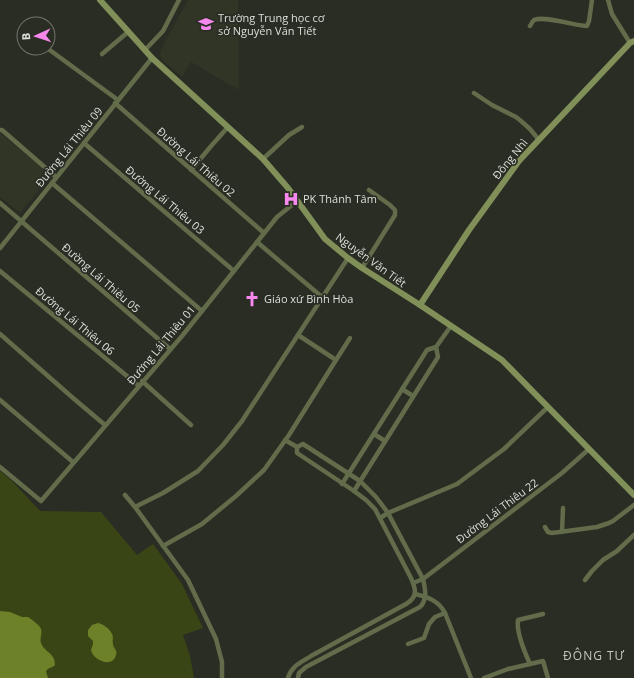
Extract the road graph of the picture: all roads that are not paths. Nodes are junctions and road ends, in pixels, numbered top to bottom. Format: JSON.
{"nodes":[{"id":1,"x":100,"y":0,"type":"edge"},
{"id":2,"x":179,"y":0,"type":"edge"},
{"id":3,"x":592,"y":0,"type":"edge"},
{"id":4,"x":608,"y":0,"type":"edge"},
{"id":5,"x":530,"y":26,"type":"dead end"},
{"id":6,"x":128,"y":32,"type":"junction"},
{"id":7,"x":632,"y":42,"type":"edge"},
{"id":8,"x":145,"y":50,"type":"junction"},
{"id":9,"x":56,"y":54,"type":"edge"},
{"id":10,"x":102,"y":54,"type":"dead end"},
{"id":11,"x":152,"y":58,"type":"junction"},
{"id":12,"x":474,"y":93,"type":"dead end"},
{"id":13,"x":117,"y":102,"type":"junction"},
{"id":14,"x":228,"y":127,"type":"junction"},
{"id":15,"x":302,"y":127,"type":"dead end"},
{"id":16,"x":0,"y":130,"type":"edge"},
{"id":17,"x":539,"y":140,"type":"junction"},
{"id":18,"x":84,"y":143,"type":"junction"},
{"id":19,"x":263,"y":159,"type":"junction"},
{"id":20,"x":191,"y":170,"type":"junction"},
{"id":21,"x":56,"y":178,"type":"junction"},
{"id":22,"x":52,"y":183,"type":"junction"},
{"id":23,"x":368,"y":190,"type":"dead end"},
{"id":24,"x":297,"y":201,"type":"junction"},
{"id":25,"x":0,"y":203,"type":"edge"},
{"id":26,"x":21,"y":221,"type":"junction"},
{"id":27,"x":264,"y":233,"type":"junction"},
{"id":28,"x":257,"y":242,"type":"junction"},
{"id":29,"x":0,"y":248,"type":"edge"},
{"id":30,"x":348,"y":258,"type":"junction"},
{"id":31,"x":362,"y":268,"type":"junction"},
{"id":32,"x":0,"y":271,"type":"edge"},
{"id":33,"x":234,"y":271,"type":"junction"},
{"id":34,"x":322,"y":297,"type":"junction"},
{"id":35,"x":420,"y":305,"type":"junction"},
{"id":36,"x":202,"y":310,"type":"junction"},
{"id":37,"x":451,"y":326,"type":"junction"},
{"id":38,"x":0,"y":334,"type":"edge"},
{"id":39,"x":298,"y":335,"type":"junction"},
{"id":40,"x":350,"y":338,"type":"dead end"},
{"id":41,"x":436,"y":348,"type":"junction"},
{"id":42,"x":170,"y":349,"type":"junction"},
{"id":43,"x":336,"y":360,"type":"junction"},
{"id":44,"x":140,"y":384,"type":"junction"},
{"id":45,"x":402,"y":389,"type":"junction"},
{"id":46,"x":413,"y":396,"type":"junction"},
{"id":47,"x":0,"y":400,"type":"edge"},
{"id":48,"x":548,"y":407,"type":"junction"},
{"id":49,"x":105,"y":425,"type":"junction"},
{"id":50,"x":191,"y":425,"type":"dead end"},
{"id":51,"x":374,"y":434,"type":"junction"},
{"id":52,"x":285,"y":440,"type":"junction"},
{"id":53,"x":385,"y":441,"type":"junction"},
{"id":54,"x":298,"y":447,"type":"junction"},
{"id":55,"x":589,"y":449,"type":"junction"},
{"id":56,"x":74,"y":462,"type":"junction"},
{"id":57,"x":0,"y":467,"type":"edge"},
{"id":58,"x":349,"y":474,"type":"junction"},
{"id":59,"x":360,"y":481,"type":"junction"},
{"id":60,"x":342,"y":484,"type":"junction"},
{"id":61,"x":354,"y":491,"type":"junction"},
{"id":62,"x":125,"y":495,"type":"dead end"},
{"id":63,"x":634,"y":495,"type":"edge"},
{"id":64,"x":634,"y":505,"type":"edge"},
{"id":65,"x":135,"y":507,"type":"junction"},
{"id":66,"x":564,"y":508,"type":"dead end"},
{"id":67,"x":388,"y":513,"type":"junction"},
{"id":68,"x":380,"y":518,"type":"junction"},
{"id":69,"x":545,"y":527,"type":"dead end"},
{"id":70,"x":562,"y":532,"type":"junction"},
{"id":71,"x":634,"y":535,"type":"edge"},
{"id":72,"x":163,"y":546,"type":"junction"},
{"id":73,"x":423,"y":579,"type":"junction"},
{"id":74,"x":585,"y":580,"type":"dead end"},
{"id":75,"x":413,"y":583,"type":"junction"},
{"id":76,"x":415,"y":594,"type":"junction"},
{"id":77,"x":426,"y":596,"type":"junction"},
{"id":78,"x":445,"y":613,"type":"junction"},
{"id":79,"x":543,"y":614,"type":"dead end"},
{"id":80,"x":408,"y":644,"type":"dead end"},
{"id":81,"x":530,"y":664,"type":"junction"},
{"id":82,"x":222,"y":678,"type":"edge"},
{"id":83,"x":288,"y":678,"type":"edge"},
{"id":84,"x":298,"y":678,"type":"edge"},
{"id":85,"x":471,"y":678,"type":"edge"},
{"id":86,"x":484,"y":678,"type":"edge"},
{"id":87,"x":548,"y":678,"type":"edge"}],
"edges":[{"from":1,"to":6,"type":"street","name":"Nguyễn Văn Tiết"},
{"from":2,"to":8,"type":"street"},
{"from":3,"to":5,"type":"street"},
{"from":4,"to":7,"type":"street"},
{"from":6,"to":8,"type":"street","name":"Nguyễn Văn Tiết"},
{"from":6,"to":10,"type":"street"},
{"from":7,"to":17,"type":"street","name":"Đông Nhì"},
{"from":8,"to":11,"type":"street","name":"Nguyễn Văn Tiết"},
{"from":9,"to":13,"type":"street","name":"Đường Lái Thiêu 02"},
{"from":11,"to":13,"type":"street","name":"Đường Lái Thiêu 09"},
{"from":11,"to":14,"type":"street","name":"Nguyễn Văn Tiết"},
{"from":12,"to":17,"type":"street"},
{"from":13,"to":18,"type":"street","name":"Đường Lái Thiêu 09"},
{"from":13,"to":20,"type":"street","name":"Đường Lái Thiêu 02"},
{"from":14,"to":19,"type":"street","name":"Nguyễn Văn Tiết"},
{"from":14,"to":20,"type":"street"},
{"from":15,"to":19,"type":"street"},
{"from":16,"to":21,"type":"street"},
{"from":17,"to":35,"type":"street","name":"Đông Nhì"},
{"from":18,"to":21,"type":"street","name":"Đường Lái Thiêu 09"},
{"from":18,"to":33,"type":"street","name":"Đường Lái Thiêu 03"},
{"from":19,"to":24,"type":"street","name":"Nguyễn Văn Tiết"},
{"from":20,"to":27,"type":"street","name":"Đường Lái Thiêu 02"},
{"from":21,"to":22,"type":"street","name":"Đường Lái Thiêu 09"},
{"from":22,"to":26,"type":"street","name":"Đường Lái Thiêu 09"},
{"from":22,"to":36,"type":"street"},
{"from":23,"to":31,"type":"street"},
{"from":24,"to":27,"type":"street","name":"Đường Lái Thiêu 01"},
{"from":24,"to":30,"type":"street","name":"Nguyễn Văn Tiết"},
{"from":25,"to":26,"type":"street","name":"Đường Lái Thiêu 05"},
{"from":26,"to":29,"type":"street","name":"Đường Lái Thiêu 09"},
{"from":26,"to":42,"type":"street","name":"Đường Lái Thiêu 05"},
{"from":27,"to":28,"type":"street","name":"Đường Lái Thiêu 01"},
{"from":28,"to":33,"type":"street","name":"Đường Lái Thiêu 01"},
{"from":28,"to":34,"type":"street"},
{"from":30,"to":31,"type":"street","name":"Nguyễn Văn Tiết"},
{"from":30,"to":34,"type":"street"},
{"from":31,"to":35,"type":"street","name":"Nguyễn Văn Tiết"},
{"from":32,"to":44,"type":"street","name":"Đường Lái Thiêu 06"},
{"from":33,"to":36,"type":"street","name":"Đường Lái Thiêu 01"},
{"from":34,"to":39,"type":"street"},
{"from":35,"to":37,"type":"street","name":"Nguyễn Văn Tiết"},
{"from":36,"to":42,"type":"street","name":"Đường Lái Thiêu 01"},
{"from":37,"to":41,"type":"street"},
{"from":37,"to":48,"type":"street","name":"Nguyễn Văn Tiết"},
{"from":38,"to":49,"type":"street"},
{"from":39,"to":43,"type":"street"},
{"from":39,"to":65,"type":"street"},
{"from":40,"to":43,"type":"street"},
{"from":41,"to":45,"type":"street"},
{"from":41,"to":46,"type":"street"},
{"from":42,"to":44,"type":"street","name":"Đường Lái Thiêu 01"},
{"from":43,"to":52,"type":"street"},
{"from":44,"to":49,"type":"street","name":"Đường Lái Thiêu 01"},
{"from":44,"to":50,"type":"street","name":"Đường Lái Thiêu 06"},
{"from":45,"to":46,"type":"street"},
{"from":45,"to":51,"type":"street"},
{"from":46,"to":53,"type":"street"},
{"from":47,"to":56,"type":"street"},
{"from":48,"to":55,"type":"street","name":"Nguyễn Văn Tiết"},
{"from":48,"to":67,"type":"street"},
{"from":49,"to":56,"type":"street","name":"Đường Lái Thiêu 01"},
{"from":51,"to":53,"type":"street"},
{"from":51,"to":58,"type":"street"},
{"from":52,"to":54,"type":"street"},
{"from":52,"to":72,"type":"street"},
{"from":53,"to":59,"type":"street"},
{"from":54,"to":58,"type":"street"},
{"from":54,"to":60,"type":"street"},
{"from":55,"to":63,"type":"street","name":"Nguyễn Văn Tiết"},
{"from":55,"to":73,"type":"street","name":"Đường Lái Thiêu 22"},
{"from":56,"to":57,"type":"street","name":"Đường Lái Thiêu 01"},
{"from":58,"to":59,"type":"street"},
{"from":58,"to":60,"type":"street"},
{"from":59,"to":61,"type":"street"},
{"from":59,"to":67,"type":"street"},
{"from":60,"to":61,"type":"street"},
{"from":61,"to":68,"type":"street"},
{"from":62,"to":65,"type":"street"},
{"from":64,"to":70,"type":"street"},
{"from":65,"to":72,"type":"street"},
{"from":66,"to":70,"type":"street"},
{"from":67,"to":68,"type":"street"},
{"from":67,"to":73,"type":"street"},
{"from":68,"to":75,"type":"street"},
{"from":69,"to":70,"type":"street"},
{"from":71,"to":74,"type":"street"},
{"from":72,"to":82,"type":"street"},
{"from":73,"to":75,"type":"street","name":"Đường Lái Thiêu 22"},
{"from":73,"to":77,"type":"street"},
{"from":75,"to":76,"type":"street"},
{"from":76,"to":77,"type":"street"},
{"from":76,"to":83,"type":"street"},
{"from":77,"to":78,"type":"street"},
{"from":77,"to":84,"type":"street"},
{"from":78,"to":80,"type":"street"},
{"from":78,"to":85,"type":"street"},
{"from":79,"to":81,"type":"street"},
{"from":81,"to":86,"type":"street"},
{"from":81,"to":87,"type":"street"}]}
